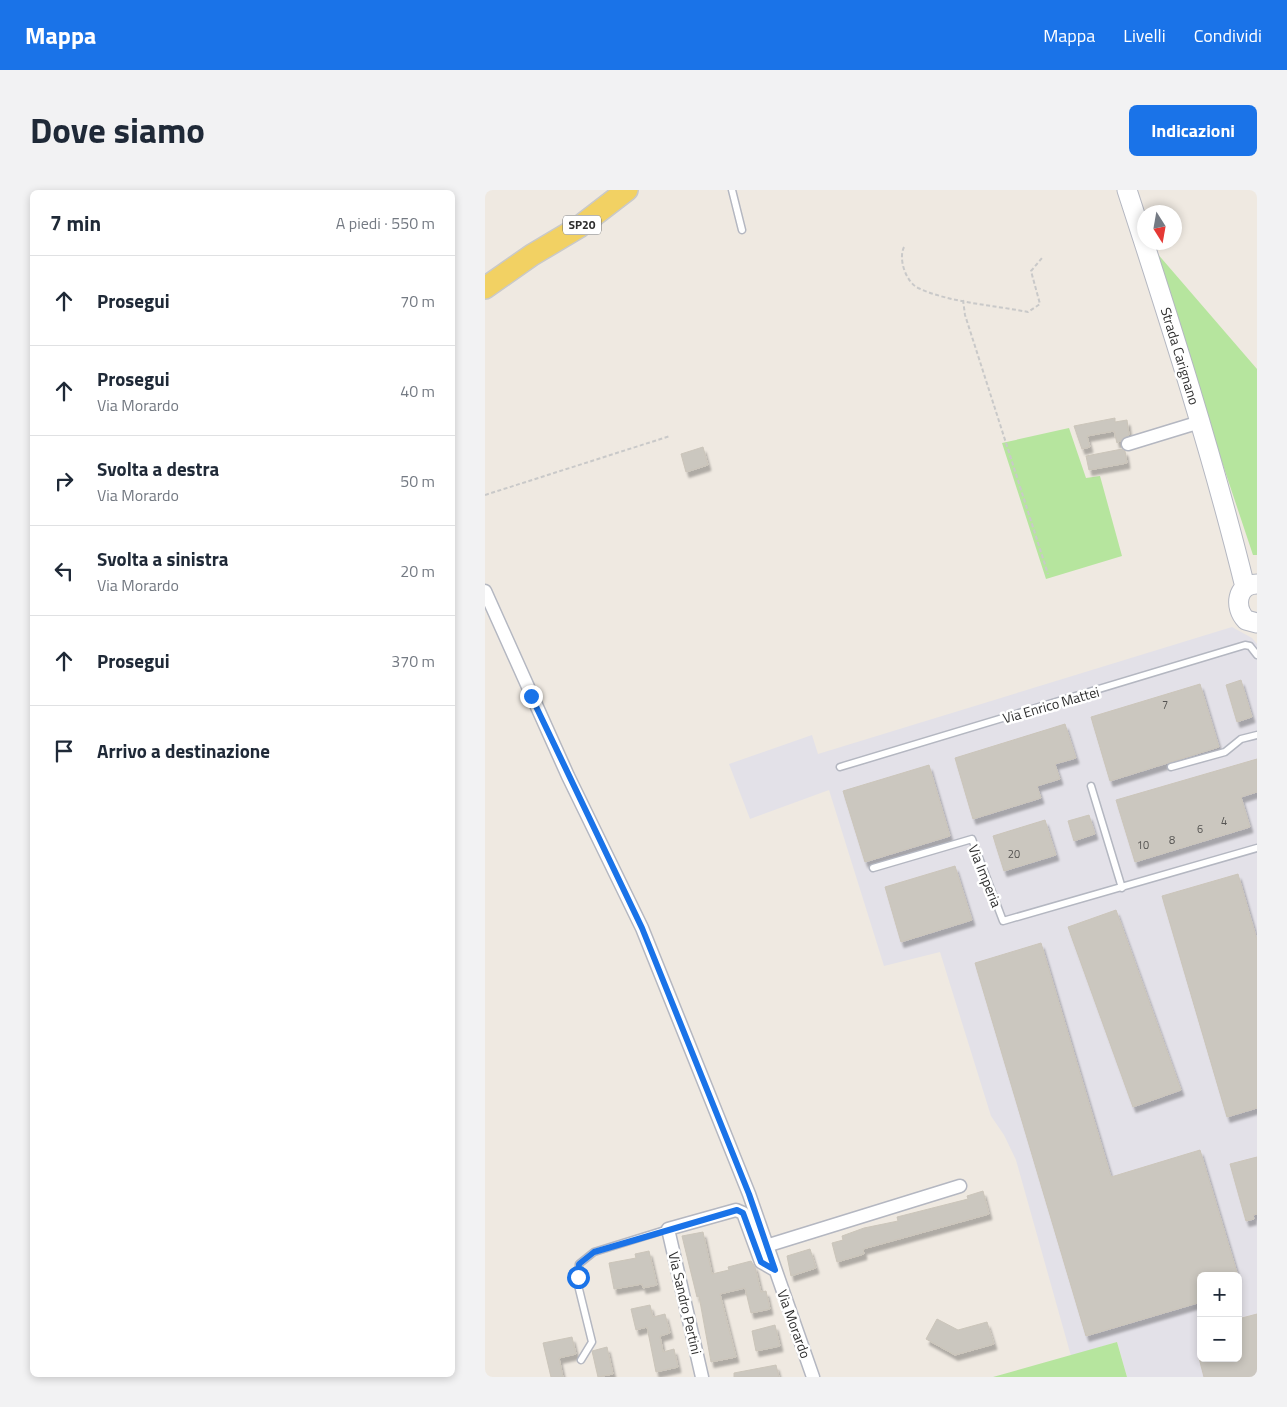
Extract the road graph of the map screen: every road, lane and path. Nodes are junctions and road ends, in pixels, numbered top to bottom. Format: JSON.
{"nodes":[{"id":1,"x":606,"y":190,"type":"edge"},
{"id":2,"x":627,"y":190,"type":"edge"},
{"id":3,"x":732,"y":190,"type":"edge"},
{"id":4,"x":1127,"y":190,"type":"edge"},
{"id":5,"x":741,"y":230,"type":"dead end"},
{"id":6,"x":904,"y":247,"type":"dead end"},
{"id":7,"x":533,"y":255,"type":"junction"},
{"id":8,"x":1042,"y":258,"type":"dead end"},
{"id":9,"x":485,"y":288,"type":"edge"},
{"id":10,"x":963,"y":300,"type":"junction"},
{"id":11,"x":1200,"y":422,"type":"junction"},
{"id":12,"x":670,"y":436,"type":"dead end"},
{"id":13,"x":1128,"y":444,"type":"dead end"},
{"id":14,"x":485,"y":495,"type":"edge"},
{"id":15,"x":1048,"y":574,"type":"dead end"},
{"id":16,"x":1253,"y":583,"type":"edge"},
{"id":17,"x":485,"y":591,"type":"edge"},
{"id":18,"x":1256,"y":625,"type":"edge"},
{"id":19,"x":1257,"y":655,"type":"edge"},
{"id":20,"x":1257,"y":735,"type":"edge"},
{"id":21,"x":840,"y":767,"type":"dead end"},
{"id":22,"x":1171,"y":767,"type":"dead end"},
{"id":23,"x":1091,"y":786,"type":"dead end"},
{"id":24,"x":1257,"y":848,"type":"edge"},
{"id":25,"x":873,"y":868,"type":"dead end"},
{"id":26,"x":1121,"y":888,"type":"junction"},
{"id":27,"x":961,"y":1186,"type":"dead end"},
{"id":28,"x":668,"y":1230,"type":"junction"},
{"id":29,"x":767,"y":1246,"type":"junction"},
{"id":30,"x":775,"y":1270,"type":"junction"},
{"id":31,"x":581,"y":1360,"type":"dead end"},
{"id":32,"x":702,"y":1377,"type":"edge"},
{"id":33,"x":813,"y":1377,"type":"edge"}],
"edges":[{"from":1,"to":7,"type":"main road","number":"SP20"},
{"from":2,"to":7,"type":"main road","number":"SP20"},
{"from":3,"to":5,"type":"lane"},
{"from":4,"to":11,"type":"street","name":"Strada Carignano"},
{"from":6,"to":10,"type":"path"},
{"from":7,"to":9,"type":"main road","number":"SP20"},
{"from":8,"to":10,"type":"path"},
{"from":10,"to":15,"type":"path"},
{"from":11,"to":13,"type":"street"},
{"from":11,"to":16,"type":"street","name":"Strada Carignano"},
{"from":12,"to":14,"type":"path"},
{"from":16,"to":18,"type":"street"},
{"from":17,"to":29,"type":"street","name":"Via Morardo"},
{"from":19,"to":21,"type":"lane","name":"Via Enrico Mattei"},
{"from":20,"to":22,"type":"lane"},
{"from":23,"to":26,"type":"lane"},
{"from":24,"to":26,"type":"lane","name":"Via Imperia"},
{"from":25,"to":26,"type":"lane","name":"Via Imperia"},
{"from":27,"to":29,"type":"street"},
{"from":28,"to":30,"type":"street","name":"Via Morardo"},
{"from":28,"to":31,"type":"lane"},
{"from":28,"to":32,"type":"street","name":"Via Sandro Pertini"},
{"from":29,"to":30,"type":"street","name":"Via Morardo"},
{"from":30,"to":33,"type":"street","name":"Via Morardo"}]}
